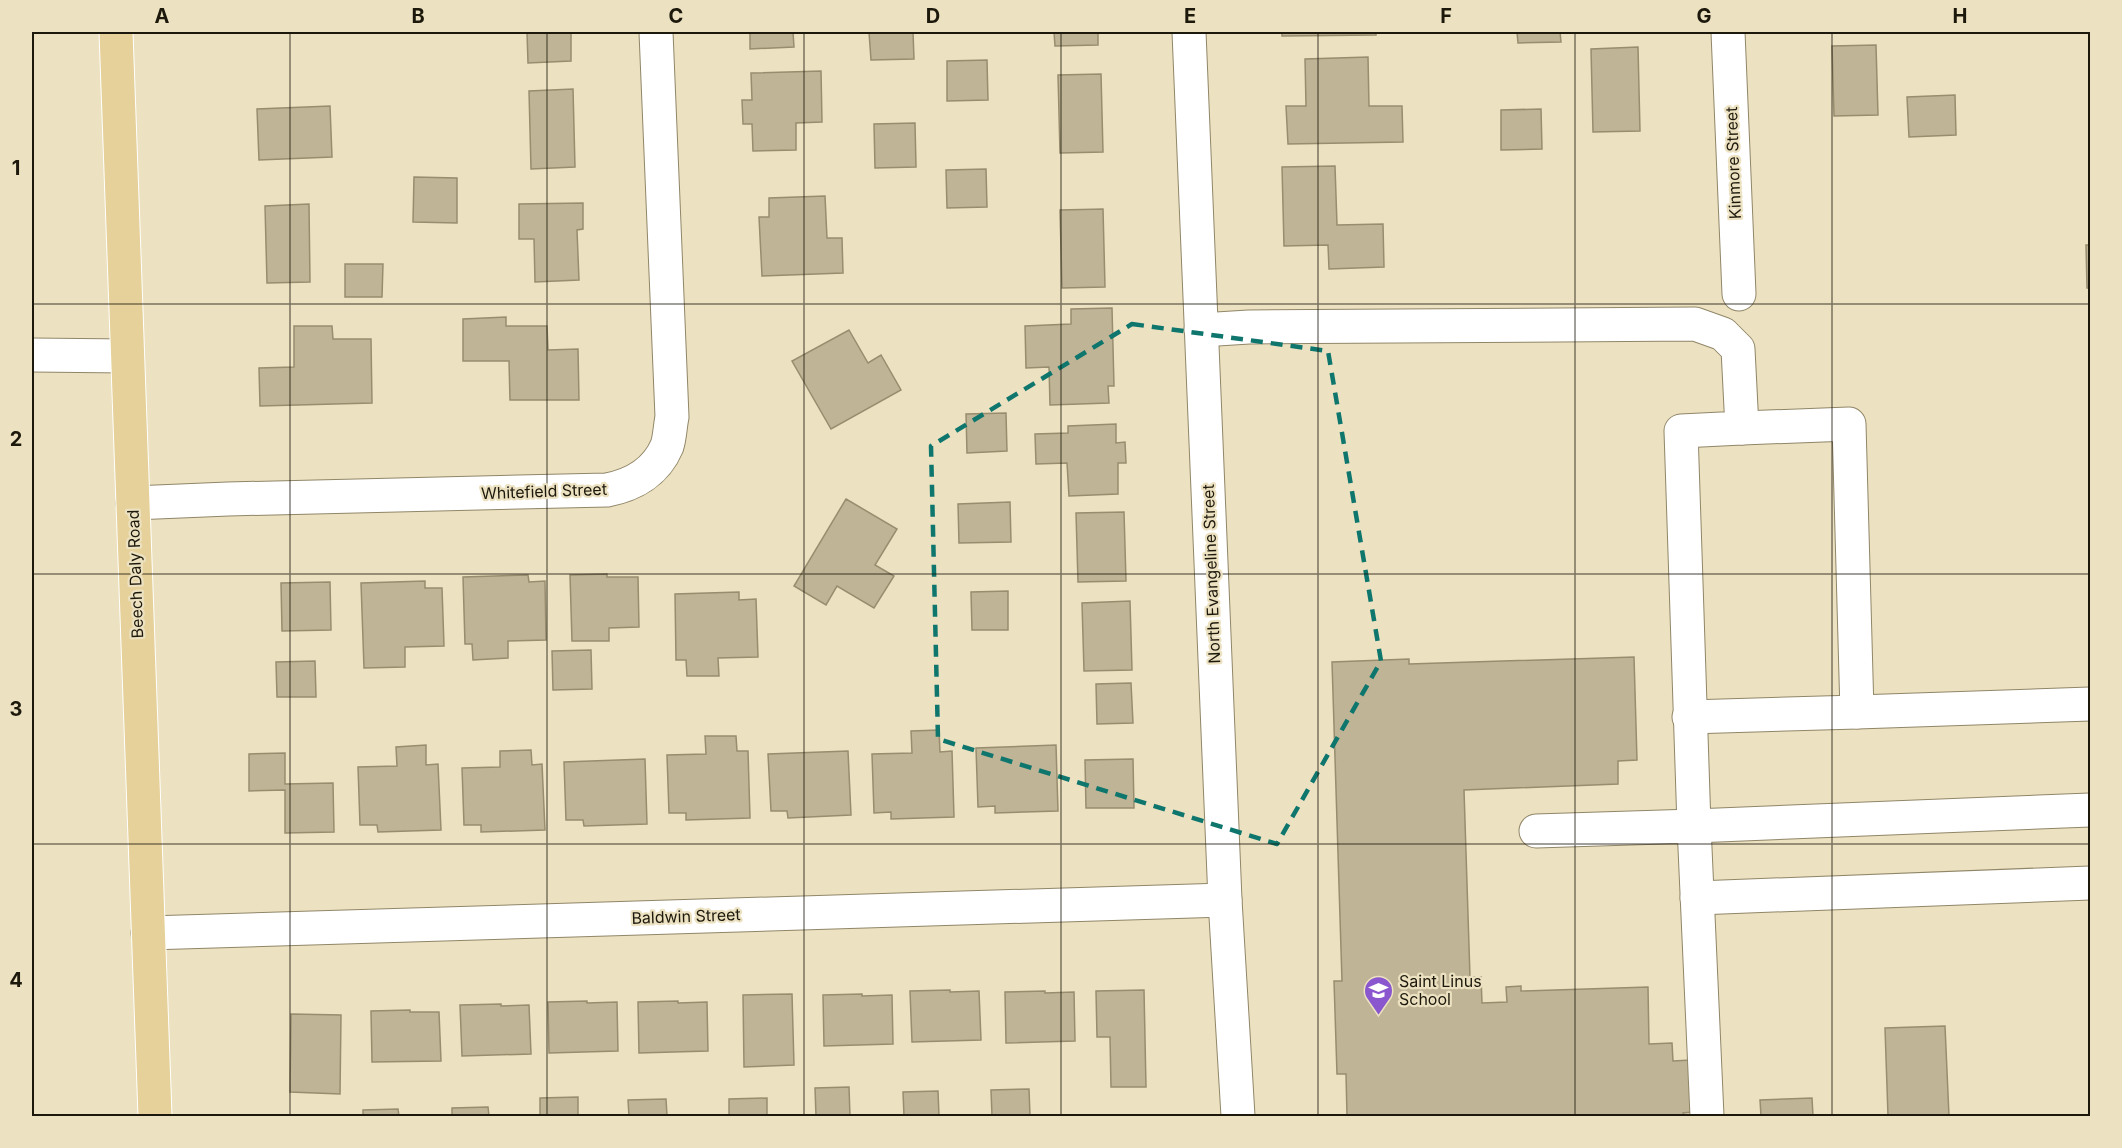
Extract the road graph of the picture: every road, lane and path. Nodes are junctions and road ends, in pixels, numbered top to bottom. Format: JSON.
{"nodes":[{"id":1,"x":116,"y":32,"type":"edge"},
{"id":2,"x":656,"y":32,"type":"edge"},
{"id":3,"x":1190,"y":32,"type":"edge"},
{"id":4,"x":1728,"y":32,"type":"edge"},
{"id":5,"x":1739,"y":294,"type":"dead end"},
{"id":6,"x":1201,"y":330,"type":"junction"},
{"id":7,"x":32,"y":355,"type":"edge"},
{"id":8,"x":127,"y":356,"type":"junction"},
{"id":9,"x":1742,"y":428,"type":"junction"},
{"id":10,"x":133,"y":503,"type":"junction"},
{"id":11,"x":2091,"y":704,"type":"edge"},
{"id":12,"x":1857,"y":712,"type":"junction"},
{"id":13,"x":1689,"y":717,"type":"junction"},
{"id":14,"x":2091,"y":810,"type":"edge"},
{"id":15,"x":1694,"y":826,"type":"junction"},
{"id":16,"x":1536,"y":831,"type":"dead end"},
{"id":17,"x":2091,"y":883,"type":"edge"},
{"id":18,"x":1697,"y":898,"type":"junction"},
{"id":19,"x":1225,"y":900,"type":"junction"},
{"id":20,"x":148,"y":933,"type":"junction"},
{"id":21,"x":155,"y":1116,"type":"edge"},
{"id":22,"x":1238,"y":1116,"type":"edge"},
{"id":23,"x":1707,"y":1116,"type":"edge"}],
"edges":[{"from":1,"to":8,"type":"main road","name":"Beech Daly Road"},
{"from":2,"to":10,"type":"street","name":"Whitefield Street"},
{"from":3,"to":6,"type":"street","name":"North Evangeline Street"},
{"from":4,"to":5,"type":"street","name":"Kinmore Street"},
{"from":6,"to":9,"type":"street"},
{"from":6,"to":19,"type":"street","name":"North Evangeline Street"},
{"from":7,"to":8,"type":"street"},
{"from":8,"to":10,"type":"main road","name":"Beech Daly Road"},
{"from":9,"to":12,"type":"street"},
{"from":9,"to":13,"type":"street"},
{"from":10,"to":20,"type":"main road","name":"Beech Daly Road"},
{"from":11,"to":12,"type":"street"},
{"from":12,"to":13,"type":"street"},
{"from":13,"to":15,"type":"street"},
{"from":14,"to":15,"type":"street"},
{"from":15,"to":16,"type":"street"},
{"from":15,"to":18,"type":"street"},
{"from":17,"to":18,"type":"street"},
{"from":18,"to":23,"type":"street"},
{"from":19,"to":20,"type":"street","name":"Baldwin Street"},
{"from":19,"to":22,"type":"street","name":"North Evangeline Street"},
{"from":20,"to":21,"type":"main road","name":"Beech Daly Road"}]}
